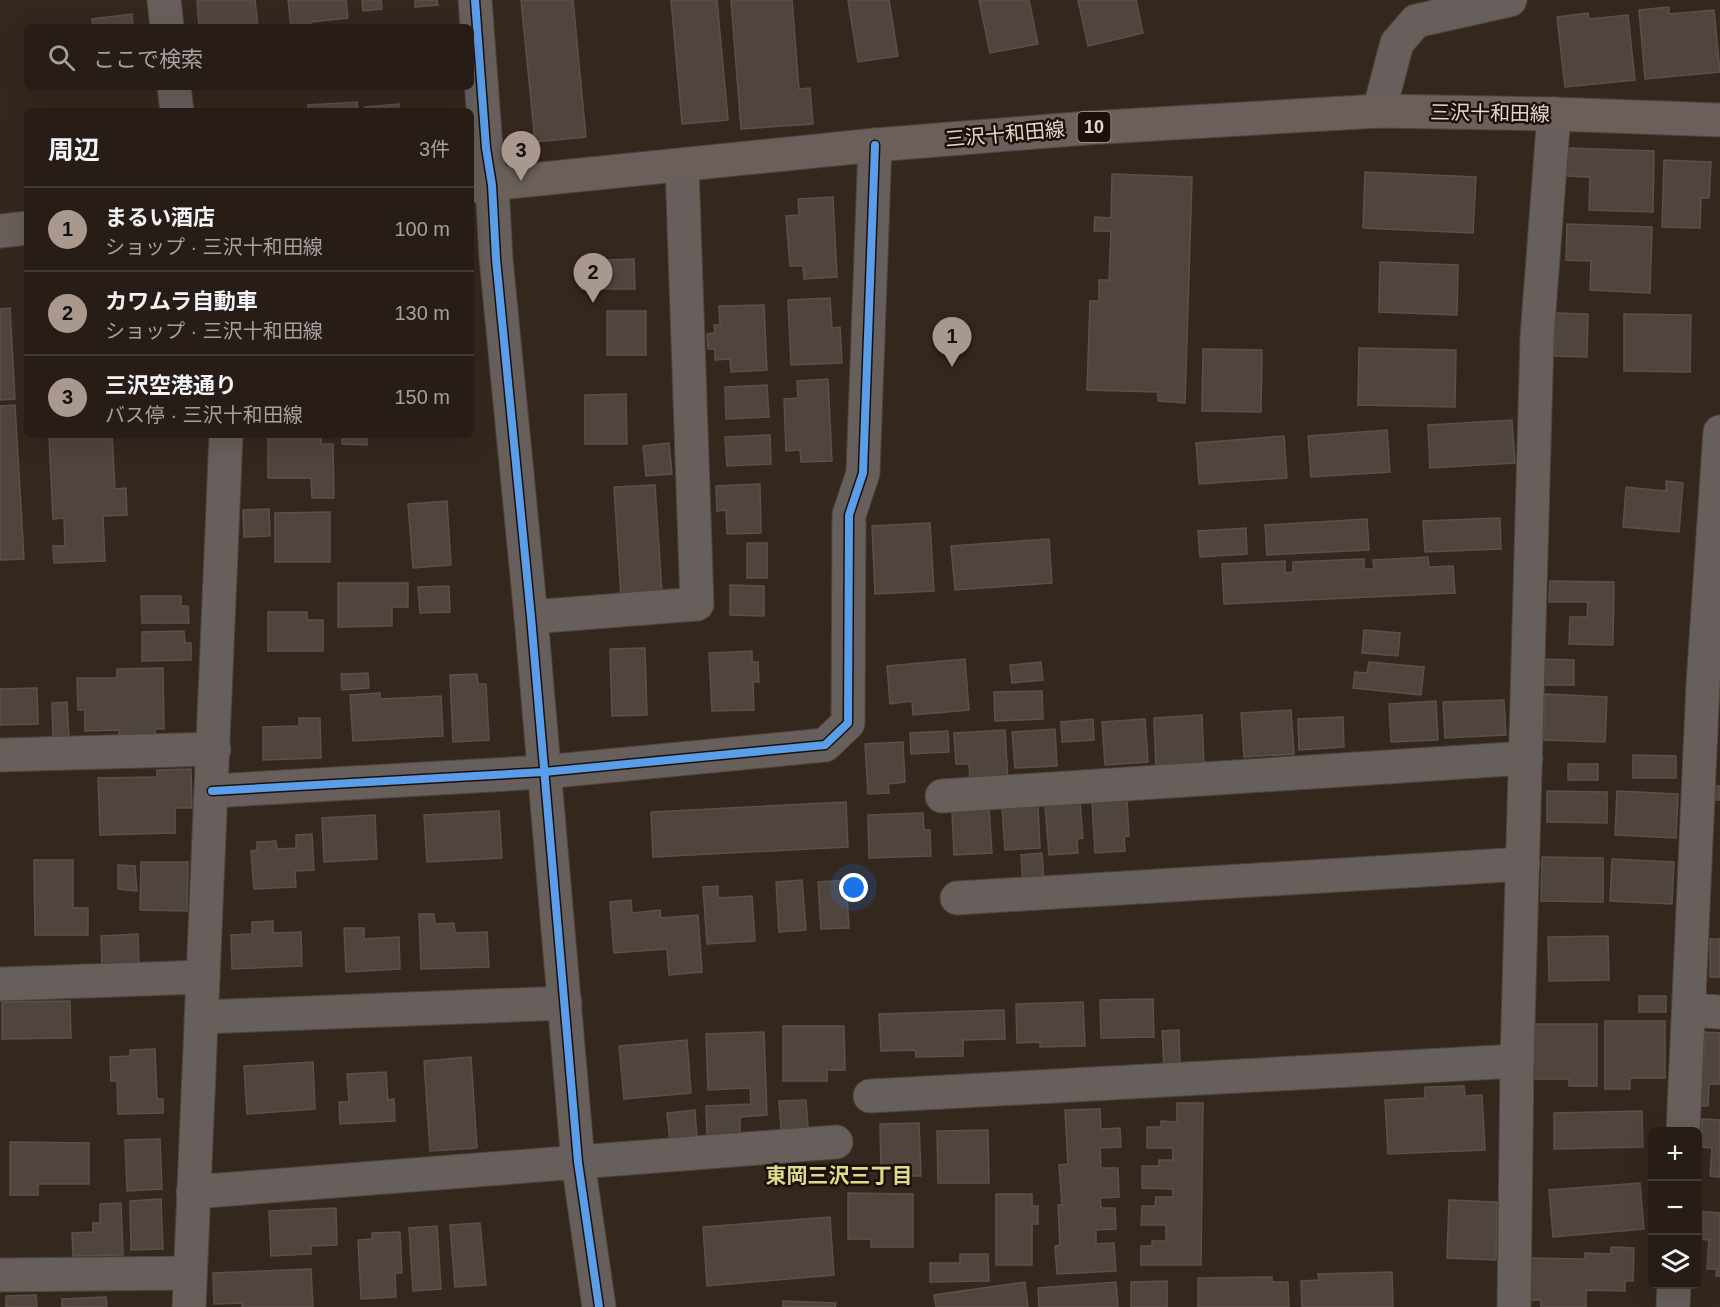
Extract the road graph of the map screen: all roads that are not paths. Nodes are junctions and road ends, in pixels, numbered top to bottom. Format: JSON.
{"nodes":[{"id":1,"x":164,"y":0,"type":"edge"},
{"id":2,"x":475,"y":0,"type":"edge"},
{"id":3,"x":1509,"y":0,"type":"edge"},
{"id":4,"x":167,"y":24,"type":"edge"},
{"id":5,"x":174,"y":90,"type":"edge"},
{"id":6,"x":177,"y":108,"type":"edge"},
{"id":7,"x":1379,"y":111,"type":"junction"},
{"id":8,"x":1554,"y":114,"type":"junction"},
{"id":9,"x":1720,"y":120,"type":"edge"},
{"id":10,"x":875,"y":145,"type":"junction"},
{"id":11,"x":682,"y":166,"type":"junction"},
{"id":12,"x":482,"y":185,"type":"edge"},
{"id":13,"x":24,"y":228,"type":"edge"},
{"id":14,"x":0,"y":231,"type":"edge"},
{"id":15,"x":1720,"y":432,"type":"edge"},
{"id":16,"x":226,"y":438,"type":"edge"},
{"id":17,"x":531,"y":617,"type":"junction"},
{"id":18,"x":1712,"y":685,"type":"edge"},
{"id":19,"x":214,"y":749,"type":"junction"},
{"id":20,"x":0,"y":755,"type":"edge"},
{"id":21,"x":1526,"y":758,"type":"junction"},
{"id":22,"x":544,"y":772,"type":"junction"},
{"id":23,"x":212,"y":791,"type":"junction"},
{"id":24,"x":942,"y":796,"type":"dead end"},
{"id":25,"x":1523,"y":864,"type":"junction"},
{"id":26,"x":957,"y":898,"type":"dead end"},
{"id":27,"x":1707,"y":904,"type":"edge"},
{"id":28,"x":203,"y":977,"type":"junction"},
{"id":29,"x":0,"y":984,"type":"edge"},
{"id":30,"x":564,"y":1003,"type":"junction"},
{"id":31,"x":1705,"y":1011,"type":"edge"},
{"id":32,"x":201,"y":1017,"type":"junction"},
{"id":33,"x":1517,"y":1061,"type":"junction"},
{"id":34,"x":870,"y":1096,"type":"dead end"},
{"id":35,"x":1684,"y":1127,"type":"edge"},
{"id":36,"x":836,"y":1142,"type":"dead end"},
{"id":37,"x":578,"y":1162,"type":"junction"},
{"id":38,"x":193,"y":1192,"type":"junction"},
{"id":39,"x":190,"y":1273,"type":"junction"},
{"id":40,"x":0,"y":1275,"type":"edge"},
{"id":41,"x":1674,"y":1289,"type":"edge"},
{"id":42,"x":189,"y":1307,"type":"edge"},
{"id":43,"x":599,"y":1307,"type":"edge"},
{"id":44,"x":1514,"y":1307,"type":"edge"},
{"id":45,"x":1673,"y":1307,"type":"edge"}],
"edges":[{"from":1,"to":4,"type":"street"},
{"from":2,"to":12,"type":"street"},
{"from":3,"to":7,"type":"street"},
{"from":5,"to":6,"type":"street"},
{"from":7,"to":8,"type":"main road","name":"三沢十和田線","number":"10"},
{"from":7,"to":10,"type":"main road","name":"三沢十和田線","number":"10"},
{"from":8,"to":9,"type":"main road","name":"三沢十和田線","number":"10"},
{"from":8,"to":21,"type":"street"},
{"from":10,"to":11,"type":"main road","name":"三沢十和田線","number":"10"},
{"from":10,"to":22,"type":"street"},
{"from":11,"to":12,"type":"main road","name":"三沢十和田線","number":"10"},
{"from":11,"to":17,"type":"street"},
{"from":12,"to":17,"type":"street"},
{"from":13,"to":14,"type":"main road"},
{"from":15,"to":18,"type":"street"},
{"from":16,"to":19,"type":"street"},
{"from":17,"to":22,"type":"street"},
{"from":18,"to":27,"type":"street"},
{"from":19,"to":20,"type":"street"},
{"from":19,"to":23,"type":"street"},
{"from":21,"to":24,"type":"street"},
{"from":21,"to":25,"type":"street"},
{"from":22,"to":23,"type":"street"},
{"from":22,"to":30,"type":"street"},
{"from":23,"to":28,"type":"street"},
{"from":25,"to":26,"type":"street"},
{"from":25,"to":33,"type":"street"},
{"from":27,"to":31,"type":"street"},
{"from":28,"to":29,"type":"street"},
{"from":28,"to":32,"type":"street"},
{"from":30,"to":32,"type":"street"},
{"from":30,"to":37,"type":"street"},
{"from":31,"to":35,"type":"street"},
{"from":32,"to":38,"type":"street"},
{"from":33,"to":34,"type":"street"},
{"from":33,"to":44,"type":"street"},
{"from":36,"to":37,"type":"street"},
{"from":37,"to":38,"type":"street"},
{"from":37,"to":43,"type":"street"},
{"from":38,"to":39,"type":"street"},
{"from":39,"to":40,"type":"street"},
{"from":39,"to":42,"type":"street"},
{"from":41,"to":45,"type":"street"}]}
